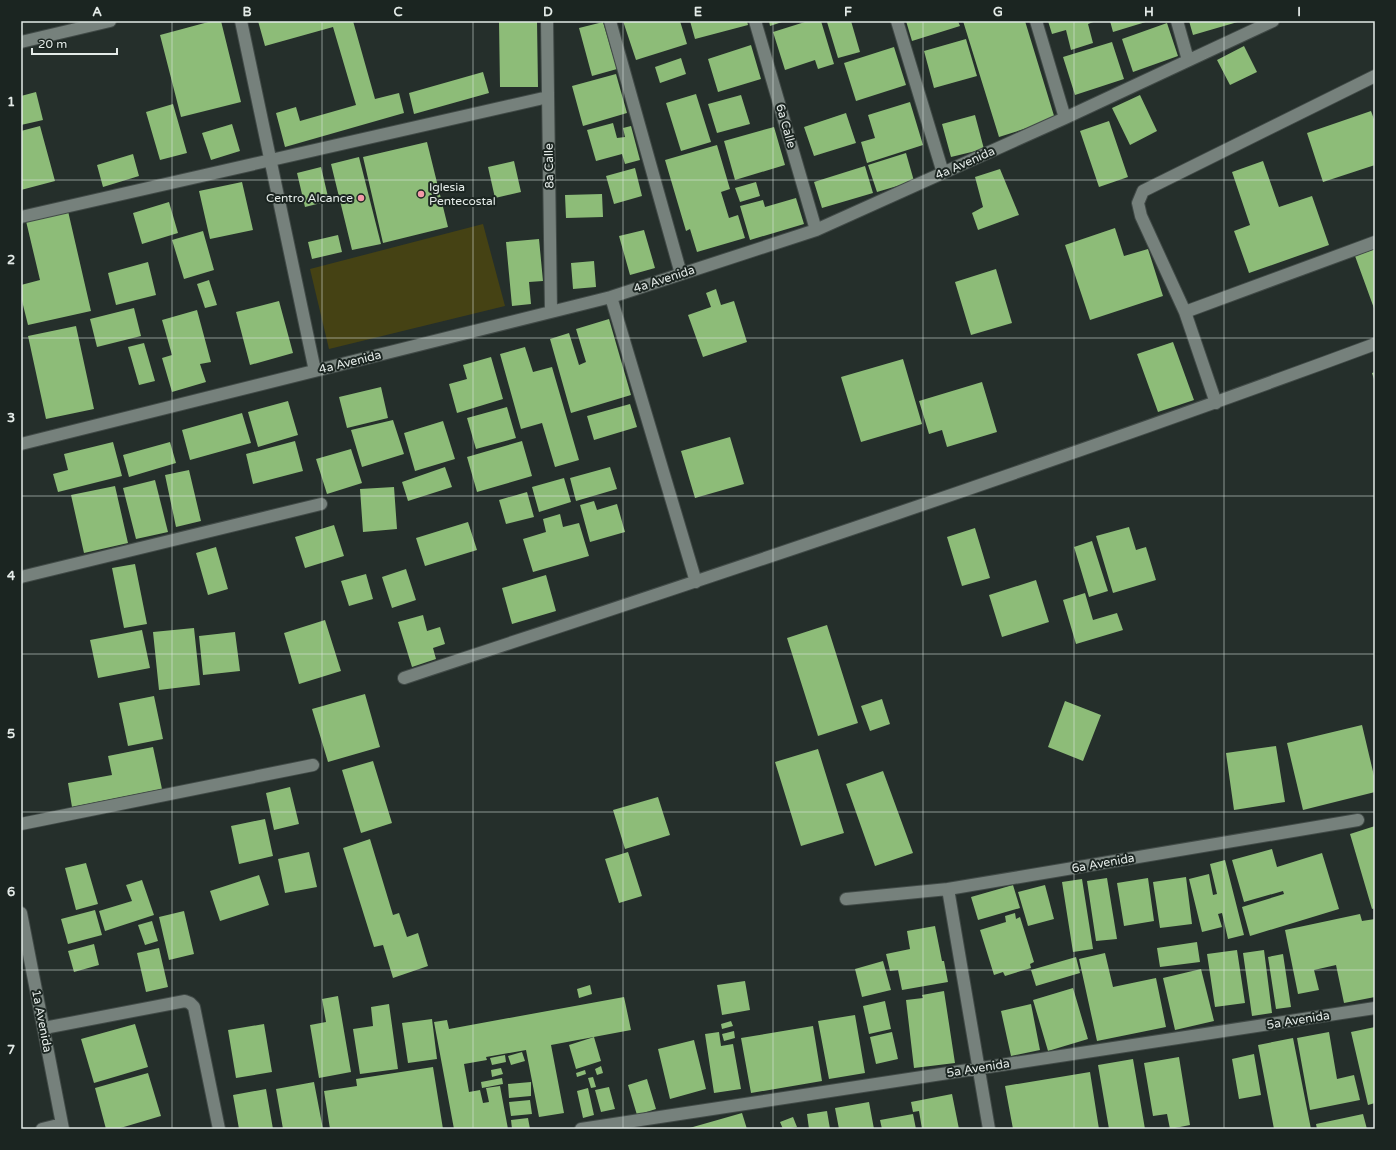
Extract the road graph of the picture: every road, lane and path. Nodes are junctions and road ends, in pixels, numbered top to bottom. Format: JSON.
{"nodes":[{"id":1,"x":110,"y":21,"type":"edge"},
{"id":2,"x":241,"y":21,"type":"edge"},
{"id":3,"x":547,"y":21,"type":"edge"},
{"id":4,"x":610,"y":21,"type":"edge"},
{"id":5,"x":755,"y":21,"type":"edge"},
{"id":6,"x":896,"y":21,"type":"edge"},
{"id":7,"x":1036,"y":21,"type":"edge"},
{"id":8,"x":1177,"y":21,"type":"edge"},
{"id":9,"x":1274,"y":21,"type":"edge"},
{"id":10,"x":21,"y":42,"type":"edge"},
{"id":11,"x":1188,"y":60,"type":"junction"},
{"id":12,"x":1375,"y":76,"type":"edge"},
{"id":13,"x":548,"y":97,"type":"junction"},
{"id":14,"x":1065,"y":118,"type":"junction"},
{"id":15,"x":271,"y":160,"type":"junction"},
{"id":16,"x":943,"y":173,"type":"junction"},
{"id":17,"x":21,"y":217,"type":"edge"},
{"id":18,"x":816,"y":230,"type":"junction"},
{"id":19,"x":1375,"y":242,"type":"edge"},
{"id":20,"x":681,"y":274,"type":"junction"},
{"id":21,"x":611,"y":297,"type":"junction"},
{"id":22,"x":551,"y":311,"type":"junction"},
{"id":23,"x":1185,"y":312,"type":"junction"},
{"id":24,"x":1375,"y":344,"type":"edge"},
{"id":25,"x":315,"y":371,"type":"junction"},
{"id":26,"x":1216,"y":403,"type":"junction"},
{"id":27,"x":21,"y":444,"type":"edge"},
{"id":28,"x":321,"y":504,"type":"dead end"},
{"id":29,"x":21,"y":577,"type":"edge"},
{"id":30,"x":696,"y":582,"type":"junction"},
{"id":31,"x":404,"y":678,"type":"dead end"},
{"id":32,"x":313,"y":765,"type":"dead end"},
{"id":33,"x":1358,"y":820,"type":"dead end"},
{"id":34,"x":21,"y":824,"type":"edge"},
{"id":35,"x":948,"y":889,"type":"junction"},
{"id":36,"x":846,"y":899,"type":"dead end"},
{"id":37,"x":21,"y":913,"type":"edge"},
{"id":38,"x":1375,"y":1008,"type":"edge"},
{"id":39,"x":44,"y":1028,"type":"junction"},
{"id":40,"x":979,"y":1068,"type":"junction"},
{"id":41,"x":62,"y":1127,"type":"edge"},
{"id":42,"x":42,"y":1129,"type":"edge"},
{"id":43,"x":219,"y":1129,"type":"edge"},
{"id":44,"x":580,"y":1129,"type":"edge"},
{"id":45,"x":989,"y":1129,"type":"edge"}],
"edges":[{"from":1,"to":10,"type":"street"},
{"from":2,"to":15,"type":"street"},
{"from":3,"to":13,"type":"street","name":"8a Calle"},
{"from":4,"to":20,"type":"street"},
{"from":5,"to":18,"type":"street","name":"6a Calle"},
{"from":6,"to":16,"type":"street"},
{"from":7,"to":14,"type":"street"},
{"from":8,"to":11,"type":"street"},
{"from":9,"to":11,"type":"street","name":"4a Avenida"},
{"from":11,"to":14,"type":"street","name":"4a Avenida"},
{"from":12,"to":23,"type":"street"},
{"from":13,"to":15,"type":"street"},
{"from":13,"to":22,"type":"street","name":"8a Calle"},
{"from":14,"to":16,"type":"street","name":"4a Avenida"},
{"from":15,"to":17,"type":"street"},
{"from":15,"to":25,"type":"street"},
{"from":16,"to":18,"type":"street","name":"4a Avenida"},
{"from":18,"to":20,"type":"street","name":"4a Avenida"},
{"from":19,"to":23,"type":"street"},
{"from":20,"to":21,"type":"street","name":"4a Avenida"},
{"from":21,"to":22,"type":"street","name":"4a Avenida"},
{"from":21,"to":30,"type":"street"},
{"from":22,"to":25,"type":"street","name":"4a Avenida"},
{"from":23,"to":26,"type":"street"},
{"from":24,"to":26,"type":"street"},
{"from":25,"to":27,"type":"street","name":"4a Avenida"},
{"from":26,"to":30,"type":"street"},
{"from":28,"to":29,"type":"street"},
{"from":30,"to":31,"type":"street"},
{"from":32,"to":34,"type":"street"},
{"from":33,"to":35,"type":"street","name":"6a Avenida"},
{"from":35,"to":36,"type":"street","name":"6a Avenida"},
{"from":35,"to":40,"type":"street"},
{"from":37,"to":39,"type":"street","name":"1a Avenida"},
{"from":38,"to":40,"type":"street","name":"5a Avenida"},
{"from":39,"to":41,"type":"street","name":"1a Avenida"},
{"from":39,"to":43,"type":"street"},
{"from":40,"to":44,"type":"street","name":"5a Avenida"},
{"from":40,"to":45,"type":"street"},
{"from":41,"to":42,"type":"street"}]}
